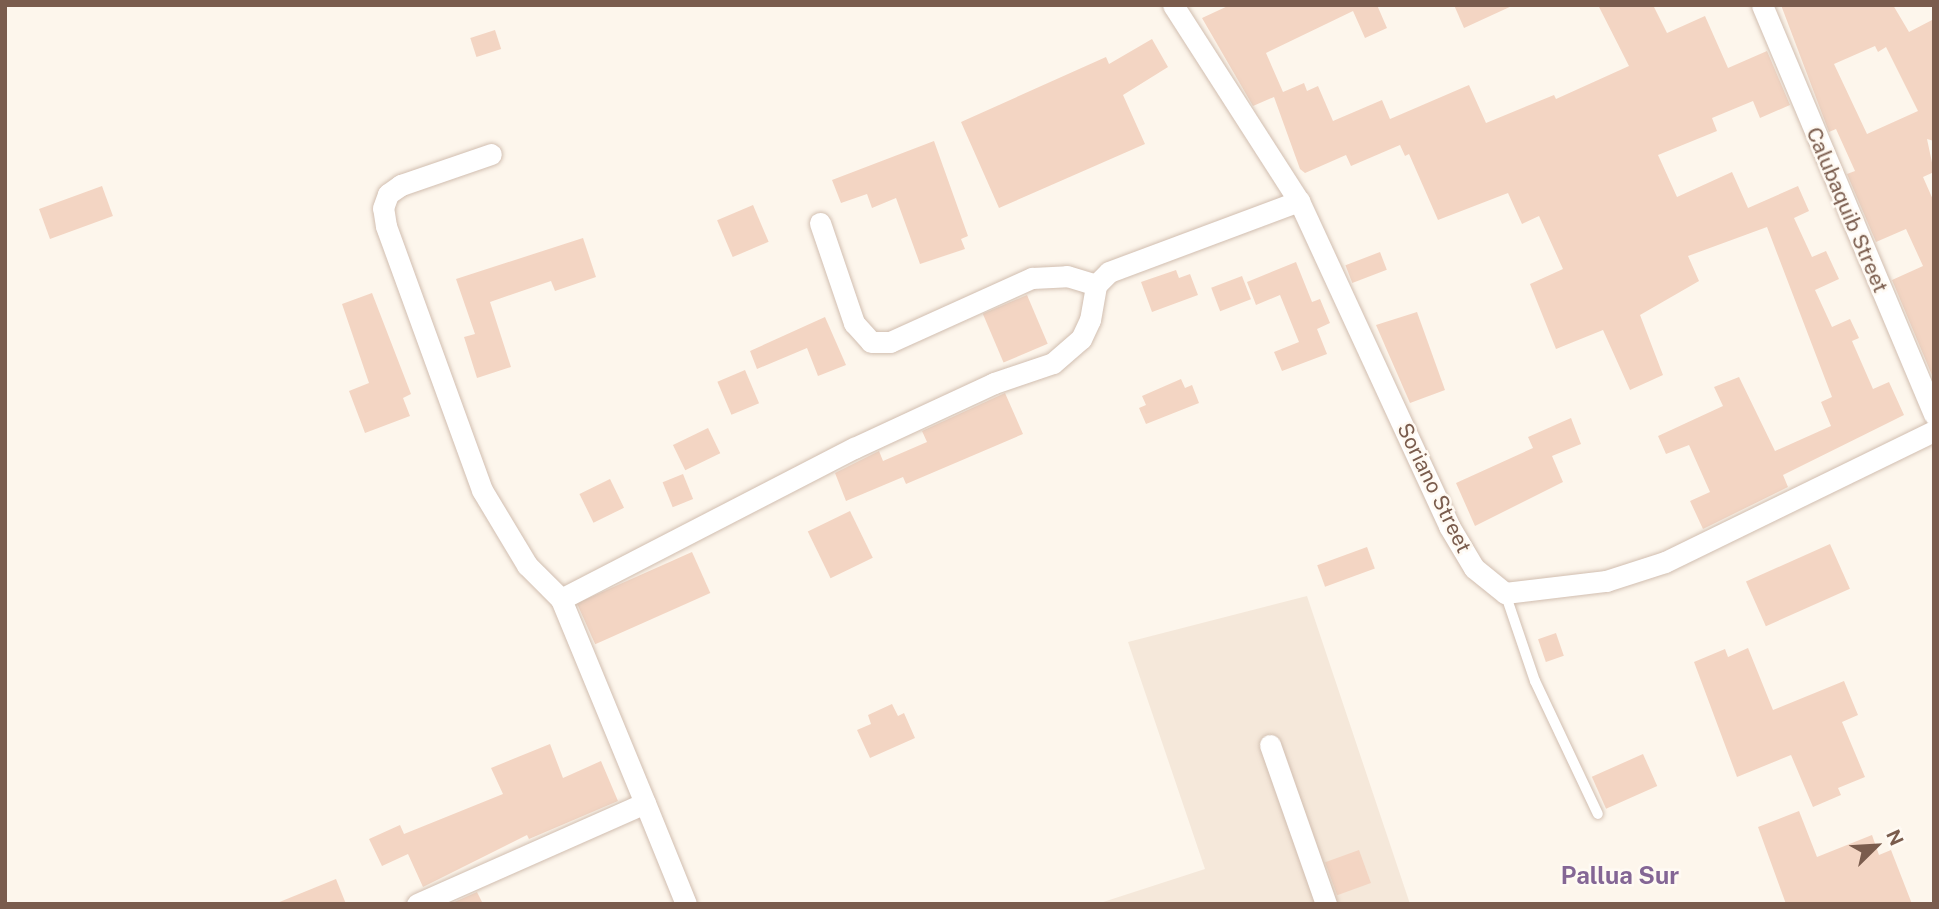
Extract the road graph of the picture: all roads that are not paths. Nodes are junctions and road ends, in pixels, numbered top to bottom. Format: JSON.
{"nodes":[{"id":1,"x":1173,"y":5,"type":"edge"},
{"id":2,"x":1762,"y":5,"type":"edge"},
{"id":3,"x":491,"y":154,"type":"dead end"},
{"id":4,"x":1299,"y":201,"type":"junction"},
{"id":5,"x":820,"y":223,"type":"dead end"},
{"id":6,"x":1096,"y":285,"type":"junction"},
{"id":7,"x":1934,"y":414,"type":"edge"},
{"id":8,"x":1934,"y":431,"type":"edge"},
{"id":9,"x":1505,"y":593,"type":"junction"},
{"id":10,"x":561,"y":599,"type":"junction"},
{"id":11,"x":1270,"y":745,"type":"dead end"},
{"id":12,"x":645,"y":803,"type":"junction"},
{"id":13,"x":1598,"y":814,"type":"dead end"},
{"id":14,"x":417,"y":904,"type":"edge"},
{"id":15,"x":686,"y":904,"type":"edge"},
{"id":16,"x":1326,"y":904,"type":"edge"}],
"edges":[{"from":1,"to":4,"type":"street","name":"Soriano Street"},
{"from":2,"to":7,"type":"street","name":"Calubaquib Street"},
{"from":3,"to":10,"type":"street"},
{"from":4,"to":6,"type":"street"},
{"from":4,"to":9,"type":"street","name":"Soriano Street"},
{"from":5,"to":6,"type":"street"},
{"from":6,"to":10,"type":"street"},
{"from":8,"to":9,"type":"street"},
{"from":9,"to":13,"type":"lane"},
{"from":10,"to":12,"type":"street"},
{"from":11,"to":16,"type":"street"},
{"from":12,"to":14,"type":"street"},
{"from":12,"to":15,"type":"street"}]}
